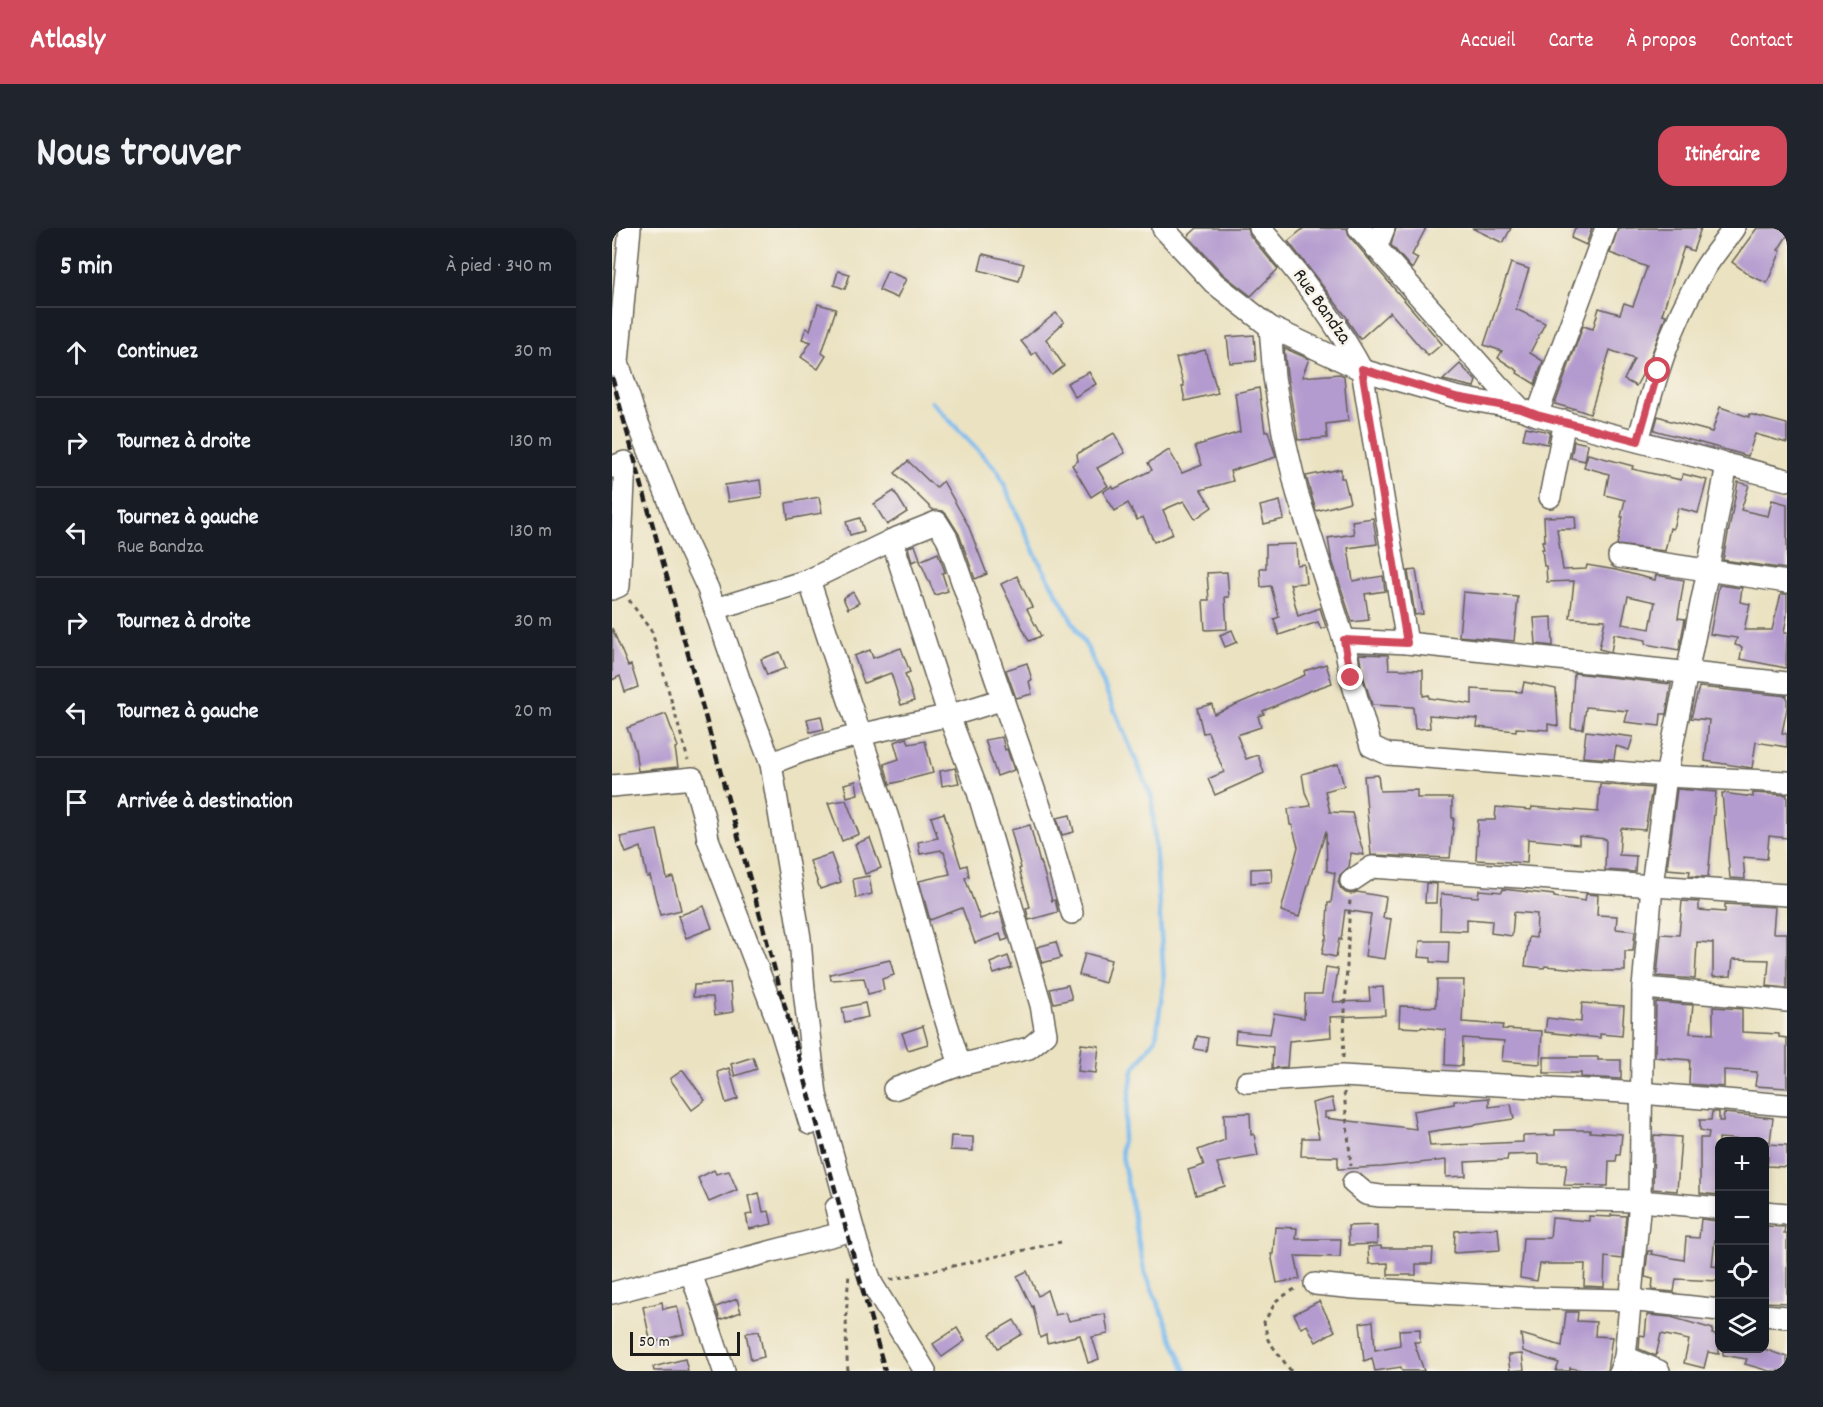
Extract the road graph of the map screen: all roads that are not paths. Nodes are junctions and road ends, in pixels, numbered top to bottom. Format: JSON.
{"nodes":[{"id":1,"x":630,"y":228,"type":"edge"},
{"id":2,"x":1163,"y":228,"type":"edge"},
{"id":3,"x":1260,"y":228,"type":"edge"},
{"id":4,"x":1359,"y":228,"type":"edge"},
{"id":5,"x":1384,"y":228,"type":"edge"},
{"id":6,"x":1606,"y":228,"type":"edge"},
{"id":7,"x":1734,"y":228,"type":"edge"},
{"id":8,"x":1376,"y":248,"type":"junction"},
{"id":9,"x":1270,"y":327,"type":"junction"},
{"id":10,"x":1362,"y":369,"type":"junction"},
{"id":11,"x":1529,"y":412,"type":"junction"},
{"id":12,"x":1564,"y":421,"type":"junction"},
{"id":13,"x":1638,"y":441,"type":"junction"},
{"id":14,"x":1727,"y":464,"type":"junction"},
{"id":15,"x":612,"y":467,"type":"edge"},
{"id":16,"x":1787,"y":480,"type":"edge"},
{"id":17,"x":1550,"y":497,"type":"dead end"},
{"id":18,"x":892,"y":540,"type":"junction"},
{"id":19,"x":1619,"y":557,"type":"dead end"},
{"id":20,"x":1708,"y":570,"type":"junction"},
{"id":21,"x":809,"y":580,"type":"junction"},
{"id":22,"x":1787,"y":582,"type":"edge"},
{"id":23,"x":616,"y":588,"type":"edge"},
{"id":24,"x":715,"y":609,"type":"junction"},
{"id":25,"x":1344,"y":640,"type":"junction"},
{"id":26,"x":1407,"y":643,"type":"junction"},
{"id":27,"x":1686,"y":672,"type":"junction"},
{"id":28,"x":1787,"y":683,"type":"edge"},
{"id":29,"x":1003,"y":699,"type":"junction"},
{"id":30,"x":949,"y":716,"type":"junction"},
{"id":31,"x":859,"y":736,"type":"junction"},
{"id":32,"x":771,"y":764,"type":"junction"},
{"id":33,"x":1666,"y":776,"type":"junction"},
{"id":34,"x":1787,"y":782,"type":"edge"},
{"id":35,"x":612,"y":786,"type":"edge"},
{"id":36,"x":1351,"y":881,"type":"road end"},
{"id":37,"x":1652,"y":886,"type":"junction"},
{"id":38,"x":1787,"y":895,"type":"edge"},
{"id":39,"x":1072,"y":913,"type":"dead end"},
{"id":40,"x":1643,"y":988,"type":"junction"},
{"id":41,"x":1787,"y":1002,"type":"edge"},
{"id":42,"x":960,"y":1065,"type":"junction"},
{"id":43,"x":1247,"y":1082,"type":"dead end"},
{"id":44,"x":894,"y":1089,"type":"dead end"},
{"id":45,"x":1641,"y":1093,"type":"junction"},
{"id":46,"x":1787,"y":1105,"type":"edge"},
{"id":47,"x":1353,"y":1183,"type":"road end"},
{"id":48,"x":1640,"y":1201,"type":"junction"},
{"id":49,"x":1715,"y":1208,"type":"edge"},
{"id":50,"x":1769,"y":1212,"type":"edge"},
{"id":51,"x":1787,"y":1214,"type":"edge"},
{"id":52,"x":692,"y":1273,"type":"junction"},
{"id":53,"x":1315,"y":1284,"type":"road end"},
{"id":54,"x":612,"y":1293,"type":"edge"},
{"id":55,"x":1629,"y":1300,"type":"junction"},
{"id":56,"x":1715,"y":1310,"type":"edge"},
{"id":57,"x":1769,"y":1315,"type":"edge"},
{"id":58,"x":1787,"y":1317,"type":"edge"},
{"id":59,"x":1622,"y":1364,"type":"edge"},
{"id":60,"x":724,"y":1371,"type":"edge"},
{"id":61,"x":925,"y":1371,"type":"edge"},
{"id":62,"x":1659,"y":1371,"type":"edge"}],
"edges":[{"from":1,"to":24,"type":"street"},
{"from":2,"to":9,"type":"street"},
{"from":3,"to":10,"type":"street","name":"Rue Bandza"},
{"from":4,"to":8,"type":"street"},
{"from":5,"to":8,"type":"street"},
{"from":6,"to":11,"type":"street"},
{"from":7,"to":13,"type":"street"},
{"from":8,"to":11,"type":"street"},
{"from":9,"to":10,"type":"street"},
{"from":9,"to":25,"type":"street"},
{"from":10,"to":11,"type":"street"},
{"from":10,"to":26,"type":"street","name":"Rue Bandza"},
{"from":11,"to":12,"type":"street"},
{"from":12,"to":13,"type":"street"},
{"from":12,"to":17,"type":"street"},
{"from":13,"to":14,"type":"street"},
{"from":14,"to":16,"type":"street"},
{"from":14,"to":20,"type":"street"},
{"from":15,"to":23,"type":"street"},
{"from":18,"to":21,"type":"street"},
{"from":18,"to":29,"type":"street"},
{"from":18,"to":30,"type":"street"},
{"from":19,"to":20,"type":"street"},
{"from":20,"to":22,"type":"street"},
{"from":20,"to":27,"type":"street"},
{"from":21,"to":24,"type":"street"},
{"from":21,"to":31,"type":"street"},
{"from":24,"to":32,"type":"street"},
{"from":25,"to":26,"type":"street"},
{"from":25,"to":33,"type":"street"},
{"from":26,"to":27,"type":"street"},
{"from":27,"to":28,"type":"street"},
{"from":27,"to":33,"type":"street"},
{"from":29,"to":30,"type":"street"},
{"from":29,"to":39,"type":"street"},
{"from":30,"to":31,"type":"street"},
{"from":30,"to":42,"type":"street"},
{"from":31,"to":32,"type":"street"},
{"from":31,"to":42,"type":"street"},
{"from":32,"to":61,"type":"street"},
{"from":33,"to":34,"type":"street"},
{"from":33,"to":37,"type":"street"},
{"from":35,"to":52,"type":"street"},
{"from":36,"to":37,"type":"street"},
{"from":37,"to":38,"type":"street"},
{"from":37,"to":40,"type":"street"},
{"from":40,"to":41,"type":"street"},
{"from":40,"to":45,"type":"street"},
{"from":42,"to":44,"type":"street"},
{"from":43,"to":45,"type":"street"},
{"from":45,"to":46,"type":"street"},
{"from":45,"to":48,"type":"street"},
{"from":47,"to":48,"type":"street"},
{"from":48,"to":49,"type":"street"},
{"from":48,"to":55,"type":"street"},
{"from":50,"to":51,"type":"street"},
{"from":52,"to":54,"type":"street"},
{"from":52,"to":60,"type":"street"},
{"from":53,"to":55,"type":"street"},
{"from":55,"to":56,"type":"street"},
{"from":55,"to":59,"type":"street"},
{"from":57,"to":58,"type":"street"},
{"from":59,"to":62,"type":"street"}]}
